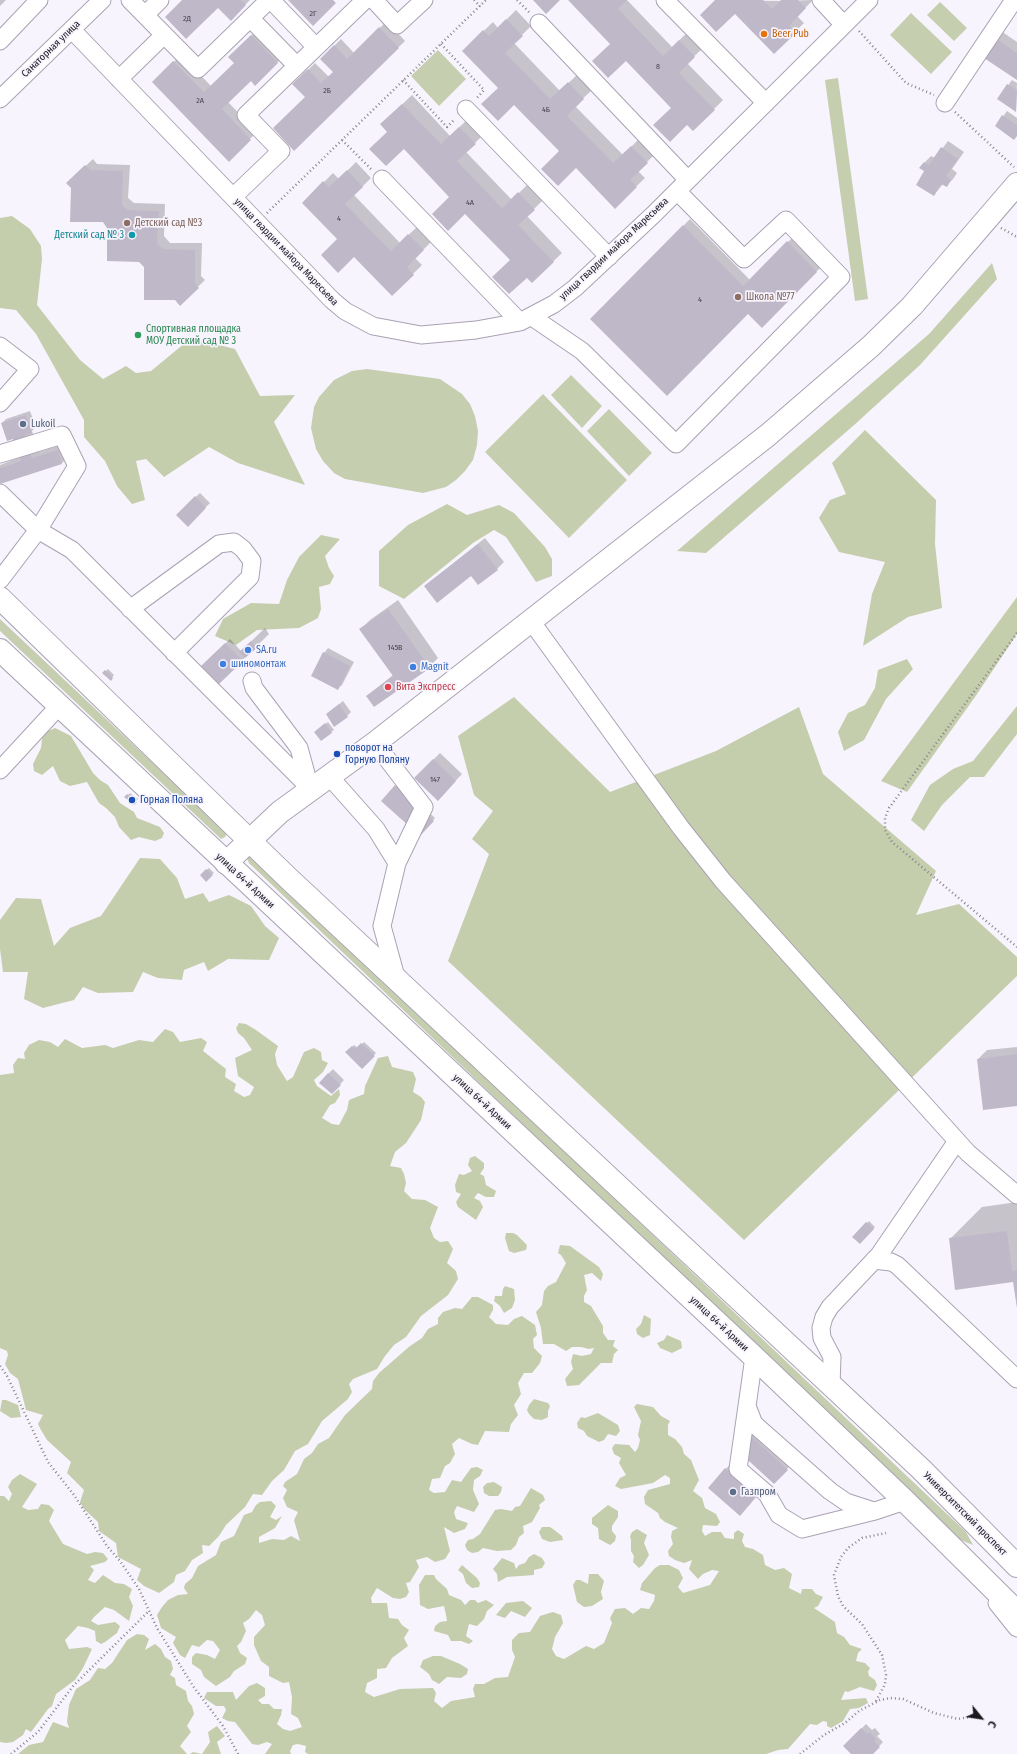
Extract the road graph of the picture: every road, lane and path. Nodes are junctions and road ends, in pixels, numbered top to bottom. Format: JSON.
{"nodes":[{"id":1,"x":39,"y":0,"type":"edge"},
{"id":2,"x":102,"y":0,"type":"edge"},
{"id":3,"x":130,"y":0,"type":"edge"},
{"id":4,"x":160,"y":0,"type":"edge"},
{"id":5,"x":270,"y":0,"type":"edge"},
{"id":6,"x":365,"y":0,"type":"edge"},
{"id":7,"x":374,"y":0,"type":"edge"},
{"id":8,"x":424,"y":0,"type":"edge"},
{"id":9,"x":474,"y":0,"type":"edge"},
{"id":10,"x":486,"y":0,"type":"edge"},
{"id":11,"x":665,"y":0,"type":"edge"},
{"id":12,"x":821,"y":0,"type":"edge"},
{"id":13,"x":869,"y":0,"type":"edge"},
{"id":14,"x":1014,"y":0,"type":"edge"},
{"id":15,"x":480,"y":6,"type":"junction"},
{"id":16,"x":145,"y":15,"type":"junction"},
{"id":17,"x":250,"y":18,"type":"junction"},
{"id":18,"x":539,"y":23,"type":"dead end"},
{"id":19,"x":844,"y":25,"type":"junction"},
{"id":20,"x":72,"y":30,"type":"junction"},
{"id":21,"x":164,"y":35,"type":"junction"},
{"id":22,"x":0,"y":40,"type":"edge"},
{"id":23,"x":441,"y":44,"type":"junction"},
{"id":24,"x":316,"y":47,"type":"junction"},
{"id":25,"x":297,"y":66,"type":"junction"},
{"id":26,"x":119,"y":79,"type":"junction"},
{"id":27,"x":403,"y":80,"type":"junction"},
{"id":28,"x":0,"y":99,"type":"edge"},
{"id":29,"x":766,"y":102,"type":"junction"},
{"id":30,"x":945,"y":103,"type":"dead end"},
{"id":31,"x":466,"y":109,"type":"junction"},
{"id":32,"x":342,"y":140,"type":"junction"},
{"id":33,"x":382,"y":179,"type":"joint"},
{"id":34,"x":1017,"y":184,"type":"edge"},
{"id":35,"x":683,"y":185,"type":"junction"},
{"id":36,"x":233,"y":197,"type":"junction"},
{"id":37,"x":257,"y":222,"type":"junction"},
{"id":38,"x":609,"y":257,"type":"junction"},
{"id":39,"x":526,"y":320,"type":"junction"},
{"id":40,"x":0,"y":346,"type":"edge"},
{"id":41,"x":0,"y":403,"type":"edge"},
{"id":42,"x":0,"y":454,"type":"edge"},
{"id":43,"x":0,"y":493,"type":"edge"},
{"id":44,"x":38,"y":530,"type":"junction"},
{"id":45,"x":0,"y":580,"type":"edge"},
{"id":46,"x":0,"y":598,"type":"edge"},
{"id":47,"x":130,"y":609,"type":"junction"},
{"id":48,"x":531,"y":621,"type":"junction"},
{"id":49,"x":1017,"y":633,"type":"edge"},
{"id":50,"x":0,"y":650,"type":"edge"},
{"id":51,"x":174,"y":653,"type":"junction"},
{"id":52,"x":252,"y":681,"type":"dead end"},
{"id":53,"x":60,"y":706,"type":"junction"},
{"id":54,"x":375,"y":743,"type":"junction"},
{"id":55,"x":0,"y":770,"type":"edge"},
{"id":56,"x":329,"y":776,"type":"junction"},
{"id":57,"x":310,"y":788,"type":"junction"},
{"id":58,"x":249,"y":839,"type":"junction"},
{"id":59,"x":226,"y":862,"type":"junction"},
{"id":60,"x":397,"y":863,"type":"junction"},
{"id":61,"x":1017,"y":946,"type":"edge"},
{"id":62,"x":396,"y":977,"type":"junction"},
{"id":63,"x":956,"y":1141,"type":"junction"},
{"id":64,"x":1017,"y":1195,"type":"edge"},
{"id":65,"x":874,"y":1260,"type":"junction"},
{"id":66,"x":754,"y":1357,"type":"junction"},
{"id":67,"x":0,"y":1366,"type":"edge"},
{"id":68,"x":1017,"y":1379,"type":"edge"},
{"id":69,"x":831,"y":1385,"type":"junction"},
{"id":70,"x":747,"y":1405,"type":"junction"},
{"id":71,"x":921,"y":1469,"type":"junction"},
{"id":72,"x":905,"y":1501,"type":"junction"},
{"id":73,"x":875,"y":1511,"type":"junction"},
{"id":74,"x":886,"y":1532,"type":"dead end"},
{"id":75,"x":962,"y":1557,"type":"junction"},
{"id":76,"x":1017,"y":1559,"type":"edge"},
{"id":77,"x":1017,"y":1566,"type":"edge"},
{"id":78,"x":149,"y":1611,"type":"junction"},
{"id":79,"x":1017,"y":1612,"type":"edge"},
{"id":80,"x":1017,"y":1628,"type":"edge"},
{"id":81,"x":876,"y":1701,"type":"junction"},
{"id":82,"x":975,"y":1716,"type":"dead end"},
{"id":83,"x":11,"y":1754,"type":"edge"},
{"id":84,"x":238,"y":1754,"type":"edge"},
{"id":85,"x":800,"y":1754,"type":"edge"}],
"edges":[{"from":1,"to":22,"type":"street"},
{"from":2,"to":20,"type":"street","name":"Санаторная улица"},
{"from":3,"to":16,"type":"street"},
{"from":4,"to":16,"type":"street"},
{"from":5,"to":17,"type":"street"},
{"from":5,"to":24,"type":"street"},
{"from":6,"to":24,"type":"street"},
{"from":7,"to":8,"type":"street"},
{"from":9,"to":15,"type":"path"},
{"from":10,"to":15,"type":"path"},
{"from":11,"to":29,"type":"street"},
{"from":12,"to":19,"type":"street"},
{"from":13,"to":19,"type":"street","name":"улица гвардии майора Маресьева"},
{"from":14,"to":30,"type":"street"},
{"from":15,"to":23,"type":"path"},
{"from":16,"to":21,"type":"street"},
{"from":17,"to":21,"type":"street"},
{"from":17,"to":25,"type":"street"},
{"from":18,"to":35,"type":"street"},
{"from":19,"to":29,"type":"street","name":"улица гвардии майора Маресьева"},
{"from":20,"to":26,"type":"street","name":"улица гвардии майора Маресьева"},
{"from":20,"to":28,"type":"street","name":"Санаторная улица"},
{"from":21,"to":26,"type":"street"},
{"from":23,"to":27,"type":"path"},
{"from":23,"to":31,"type":"path"},
{"from":24,"to":25,"type":"street"},
{"from":25,"to":36,"type":"street"},
{"from":26,"to":36,"type":"street","name":"улица гвардии майора Маресьева"},
{"from":27,"to":31,"type":"path"},
{"from":27,"to":32,"type":"path"},
{"from":29,"to":35,"type":"street","name":"улица гвардии майора Маресьева"},
{"from":31,"to":38,"type":"street"},
{"from":32,"to":33,"type":"path"},
{"from":32,"to":37,"type":"path"},
{"from":33,"to":39,"type":"street"},
{"from":34,"to":48,"type":"main road"},
{"from":35,"to":38,"type":"street","name":"улица гвардии майора Маресьева"},
{"from":35,"to":39,"type":"street"},
{"from":36,"to":37,"type":"street","name":"улица гвардии майора Маресьева"},
{"from":37,"to":39,"type":"street","name":"улица гвардии майора Маресьева"},
{"from":38,"to":39,"type":"street","name":"улица гвардии майора Маресьева"},
{"from":40,"to":41,"type":"street"},
{"from":42,"to":44,"type":"street"},
{"from":43,"to":44,"type":"street"},
{"from":44,"to":45,"type":"street"},
{"from":44,"to":47,"type":"street"},
{"from":46,"to":58,"type":"main road"},
{"from":47,"to":51,"type":"street"},
{"from":47,"to":51,"type":"street"},
{"from":48,"to":54,"type":"main road"},
{"from":48,"to":63,"type":"street"},
{"from":49,"to":61,"type":"path"},
{"from":50,"to":53,"type":"main road","name":"улица 64-й Армии"},
{"from":51,"to":57,"type":"street"},
{"from":52,"to":57,"type":"street"},
{"from":53,"to":55,"type":"street"},
{"from":53,"to":59,"type":"main road","name":"улица 64-й Армии"},
{"from":54,"to":56,"type":"main road"},
{"from":54,"to":60,"type":"street"},
{"from":56,"to":57,"type":"main road"},
{"from":56,"to":60,"type":"street"},
{"from":57,"to":58,"type":"main road"},
{"from":58,"to":59,"type":"main road"},
{"from":58,"to":62,"type":"main road"},
{"from":59,"to":66,"type":"main road","name":"улица 64-й Армии"},
{"from":60,"to":62,"type":"street"},
{"from":62,"to":69,"type":"main road"},
{"from":63,"to":64,"type":"street"},
{"from":63,"to":65,"type":"street"},
{"from":65,"to":68,"type":"street"},
{"from":65,"to":69,"type":"street"},
{"from":66,"to":70,"type":"street"},
{"from":66,"to":72,"type":"main road","name":"улица 64-й Армии"},
{"from":67,"to":78,"type":"path"},
{"from":69,"to":71,"type":"main road"},
{"from":70,"to":73,"type":"street"},
{"from":70,"to":73,"type":"street"},
{"from":71,"to":76,"type":"street","name":"Университетский проспект"},
{"from":71,"to":77,"type":"main road","name":"Университетский проспект"},
{"from":72,"to":73,"type":"street"},
{"from":72,"to":75,"type":"main road","name":"улица 64-й Армии"},
{"from":74,"to":81,"type":"path"},
{"from":75,"to":79,"type":"main road"},
{"from":75,"to":80,"type":"street"},
{"from":78,"to":83,"type":"path"},
{"from":78,"to":84,"type":"path"},
{"from":81,"to":82,"type":"path"},
{"from":81,"to":85,"type":"path"}]}
